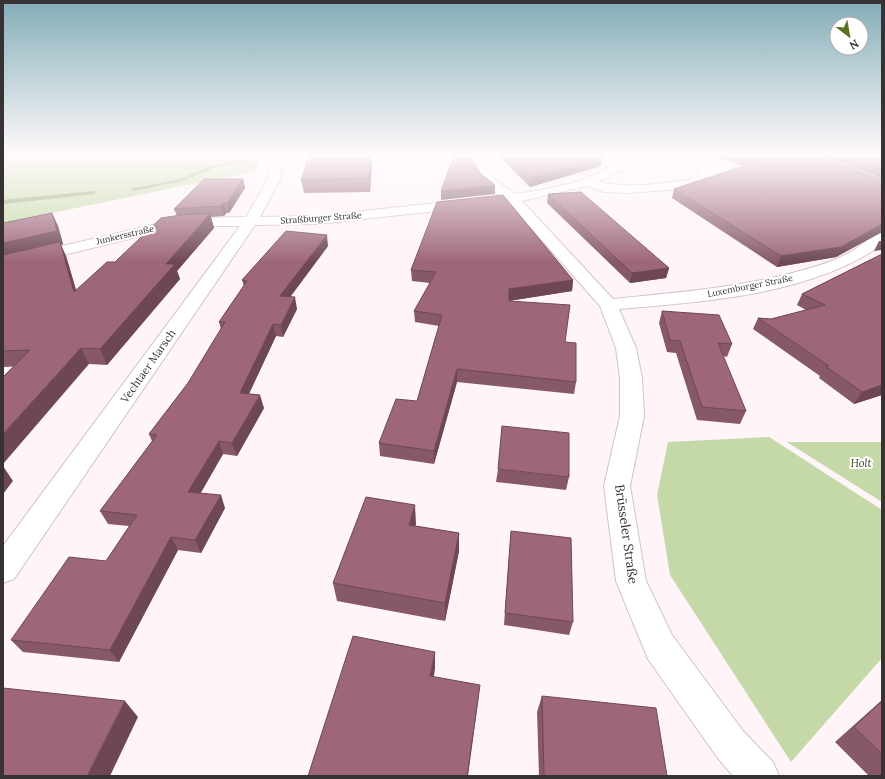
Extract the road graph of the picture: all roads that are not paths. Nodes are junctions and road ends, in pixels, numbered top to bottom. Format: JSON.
{"nodes":[{"id":1,"x":268,"y":190,"type":"edge"},
{"id":2,"x":493,"y":190,"type":"edge"},
{"id":3,"x":544,"y":190,"type":"edge"},
{"id":4,"x":500,"y":200,"type":"junction"},
{"id":5,"x":473,"y":203,"type":"edge"},
{"id":6,"x":250,"y":222,"type":"junction"},
{"id":7,"x":882,"y":238,"type":"edge"},
{"id":8,"x":3,"y":264,"type":"edge"},
{"id":9,"x":608,"y":305,"type":"junction"},
{"id":10,"x":3,"y":570,"type":"edge"},
{"id":11,"x":759,"y":776,"type":"edge"}],
"edges":[{"from":1,"to":6,"type":"street","name":"Vechtaer Marsch"},
{"from":2,"to":4,"type":"street"},
{"from":3,"to":4,"type":"street"},
{"from":4,"to":9,"type":"street","name":"Brüsseler Straße"},
{"from":5,"to":6,"type":"street","name":"Straßburger Straße"},
{"from":6,"to":8,"type":"street","name":"Junkersstraße"},
{"from":6,"to":10,"type":"street","name":"Vechtaer Marsch"},
{"from":7,"to":9,"type":"street","name":"Luxemburger Straße"},
{"from":9,"to":11,"type":"street","name":"Brüsseler Straße"}]}
